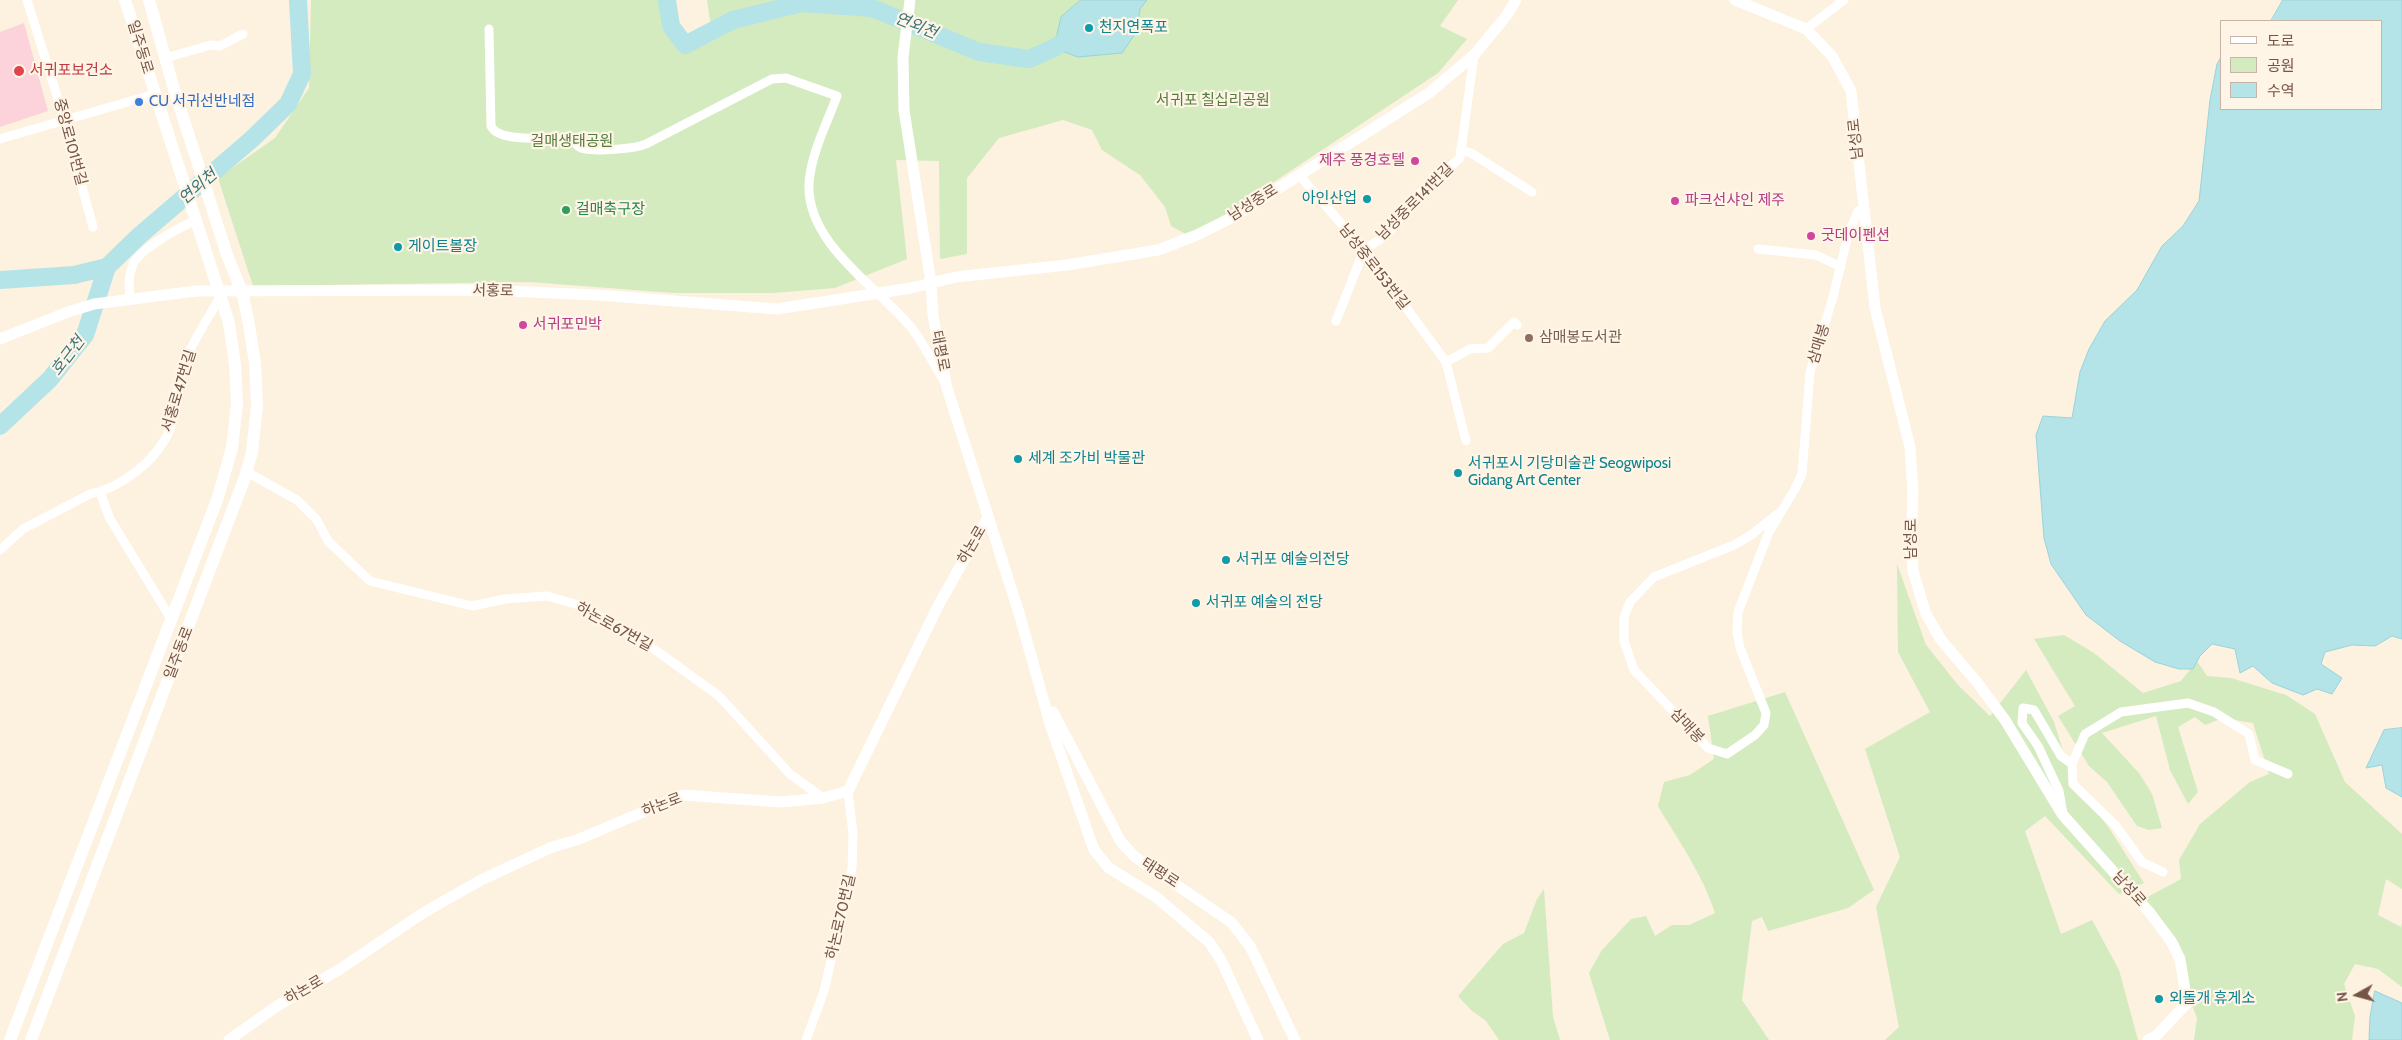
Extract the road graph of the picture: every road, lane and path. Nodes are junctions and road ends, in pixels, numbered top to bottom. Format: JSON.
{"nodes":[{"id":1,"x":27,"y":0,"type":"edge"},
{"id":2,"x":125,"y":0,"type":"edge"},
{"id":3,"x":910,"y":0,"type":"edge"},
{"id":4,"x":1516,"y":0,"type":"edge"},
{"id":5,"x":1735,"y":0,"type":"edge"},
{"id":6,"x":151,"y":1,"type":"edge"},
{"id":7,"x":1839,"y":2,"type":"edge"},
{"id":8,"x":489,"y":28,"type":"dead end"},
{"id":9,"x":1806,"y":29,"type":"junction"},
{"id":10,"x":243,"y":34,"type":"dead end"},
{"id":11,"x":1474,"y":55,"type":"junction"},
{"id":12,"x":165,"y":58,"type":"junction"},
{"id":13,"x":155,"y":94,"type":"junction"},
{"id":14,"x":64,"y":120,"type":"junction"},
{"id":15,"x":0,"y":139,"type":"edge"},
{"id":16,"x":1460,"y":150,"type":"junction"},
{"id":17,"x":1299,"y":175,"type":"junction"},
{"id":18,"x":1532,"y":192,"type":"dead end"},
{"id":19,"x":1864,"y":210,"type":"junction"},
{"id":20,"x":197,"y":220,"type":"junction"},
{"id":21,"x":93,"y":227,"type":"dead end"},
{"id":22,"x":1364,"y":250,"type":"junction"},
{"id":23,"x":1758,"y":250,"type":"dead end"},
{"id":24,"x":1840,"y":267,"type":"junction"},
{"id":25,"x":931,"y":283,"type":"junction"},
{"id":26,"x":242,"y":292,"type":"junction"},
{"id":27,"x":220,"y":293,"type":"junction"},
{"id":28,"x":877,"y":294,"type":"junction"},
{"id":29,"x":130,"y":299,"type":"junction"},
{"id":30,"x":1336,"y":321,"type":"dead end"},
{"id":31,"x":1517,"y":325,"type":"dead end"},
{"id":32,"x":0,"y":339,"type":"edge"},
{"id":33,"x":1446,"y":362,"type":"junction"},
{"id":34,"x":947,"y":388,"type":"junction"},
{"id":35,"x":1466,"y":441,"type":"dead end"},
{"id":36,"x":246,"y":472,"type":"junction"},
{"id":37,"x":100,"y":492,"type":"junction"},
{"id":38,"x":1780,"y":512,"type":"junction"},
{"id":39,"x":987,"y":519,"type":"junction"},
{"id":40,"x":0,"y":550,"type":"edge"},
{"id":41,"x":171,"y":619,"type":"junction"},
{"id":42,"x":1042,"y":690,"type":"junction"},
{"id":43,"x":2072,"y":764,"type":"junction"},
{"id":44,"x":2288,"y":774,"type":"dead end"},
{"id":45,"x":848,"y":791,"type":"junction"},
{"id":46,"x":823,"y":798,"type":"junction"},
{"id":47,"x":2062,"y":814,"type":"junction"},
{"id":48,"x":2163,"y":872,"type":"dead end"},
{"id":49,"x":10,"y":1040,"type":"edge"},
{"id":50,"x":31,"y":1040,"type":"edge"},
{"id":51,"x":229,"y":1040,"type":"edge"},
{"id":52,"x":806,"y":1040,"type":"edge"},
{"id":53,"x":1258,"y":1040,"type":"edge"},
{"id":54,"x":1295,"y":1040,"type":"edge"},
{"id":55,"x":2148,"y":1040,"type":"edge"}],
"edges":[{"from":1,"to":14,"type":"street","name":"중앙로101번길"},
{"from":2,"to":13,"type":"main road","name":"일주동로"},
{"from":3,"to":25,"type":"street","name":"태평로"},
{"from":4,"to":11,"type":"street","name":"남성중로"},
{"from":5,"to":9,"type":"street","name":"남성로"},
{"from":6,"to":12,"type":"main road","name":"일주동로"},
{"from":7,"to":9,"type":"street"},
{"from":8,"to":28,"type":"street"},
{"from":9,"to":19,"type":"street","name":"남성로"},
{"from":10,"to":12,"type":"street","name":"일주동로"},
{"from":11,"to":16,"type":"street","name":"남성중로141번길"},
{"from":11,"to":17,"type":"street","name":"남성중로"},
{"from":12,"to":26,"type":"main road","name":"일주동로"},
{"from":13,"to":14,"type":"street"},
{"from":13,"to":20,"type":"main road","name":"일주동로"},
{"from":14,"to":15,"type":"street"},
{"from":14,"to":21,"type":"street","name":"중앙로101번길"},
{"from":16,"to":18,"type":"street","name":"남성중로141번길"},
{"from":16,"to":22,"type":"street","name":"남성중로141번길"},
{"from":17,"to":22,"type":"street","name":"남성중로153번길"},
{"from":17,"to":25,"type":"street","name":"남성중로"},
{"from":19,"to":24,"type":"street","name":"삼매봉"},
{"from":19,"to":47,"type":"street","name":"남성로"},
{"from":20,"to":27,"type":"main road","name":"일주동로"},
{"from":20,"to":29,"type":"street"},
{"from":22,"to":30,"type":"street"},
{"from":22,"to":33,"type":"street","name":"남성중로153번길"},
{"from":23,"to":24,"type":"street"},
{"from":24,"to":38,"type":"street","name":"삼매봉"},
{"from":25,"to":28,"type":"street","name":"서홍로"},
{"from":25,"to":34,"type":"street","name":"태평로"},
{"from":26,"to":27,"type":"street","name":"서홍로"},
{"from":26,"to":28,"type":"street","name":"서홍로"},
{"from":26,"to":36,"type":"main road","name":"일주동로"},
{"from":27,"to":29,"type":"street","name":"서홍로"},
{"from":27,"to":37,"type":"street","name":"서홍로47번길"},
{"from":27,"to":41,"type":"main road","name":"일주동로"},
{"from":28,"to":34,"type":"street"},
{"from":29,"to":32,"type":"street","name":"서홍로"},
{"from":31,"to":33,"type":"street"},
{"from":33,"to":35,"type":"street"},
{"from":34,"to":39,"type":"street","name":"태평로"},
{"from":36,"to":46,"type":"street","name":"하논로67번길"},
{"from":36,"to":50,"type":"main road","name":"일주동로"},
{"from":37,"to":40,"type":"street","name":"서홍로47번길"},
{"from":37,"to":41,"type":"street"},
{"from":38,"to":38,"type":"street","name":"삼매봉"},
{"from":39,"to":42,"type":"street","name":"태평로"},
{"from":39,"to":45,"type":"street","name":"하논로"},
{"from":41,"to":49,"type":"main road","name":"일주동로"},
{"from":42,"to":53,"type":"street","name":"태평로"},
{"from":42,"to":54,"type":"street","name":"태평로"},
{"from":43,"to":44,"type":"street"},
{"from":43,"to":47,"type":"street"},
{"from":43,"to":48,"type":"street"},
{"from":45,"to":46,"type":"street","name":"하논로"},
{"from":45,"to":52,"type":"street","name":"하논로70번길"},
{"from":46,"to":51,"type":"street","name":"하논로"},
{"from":47,"to":55,"type":"street","name":"남성로"}]}
